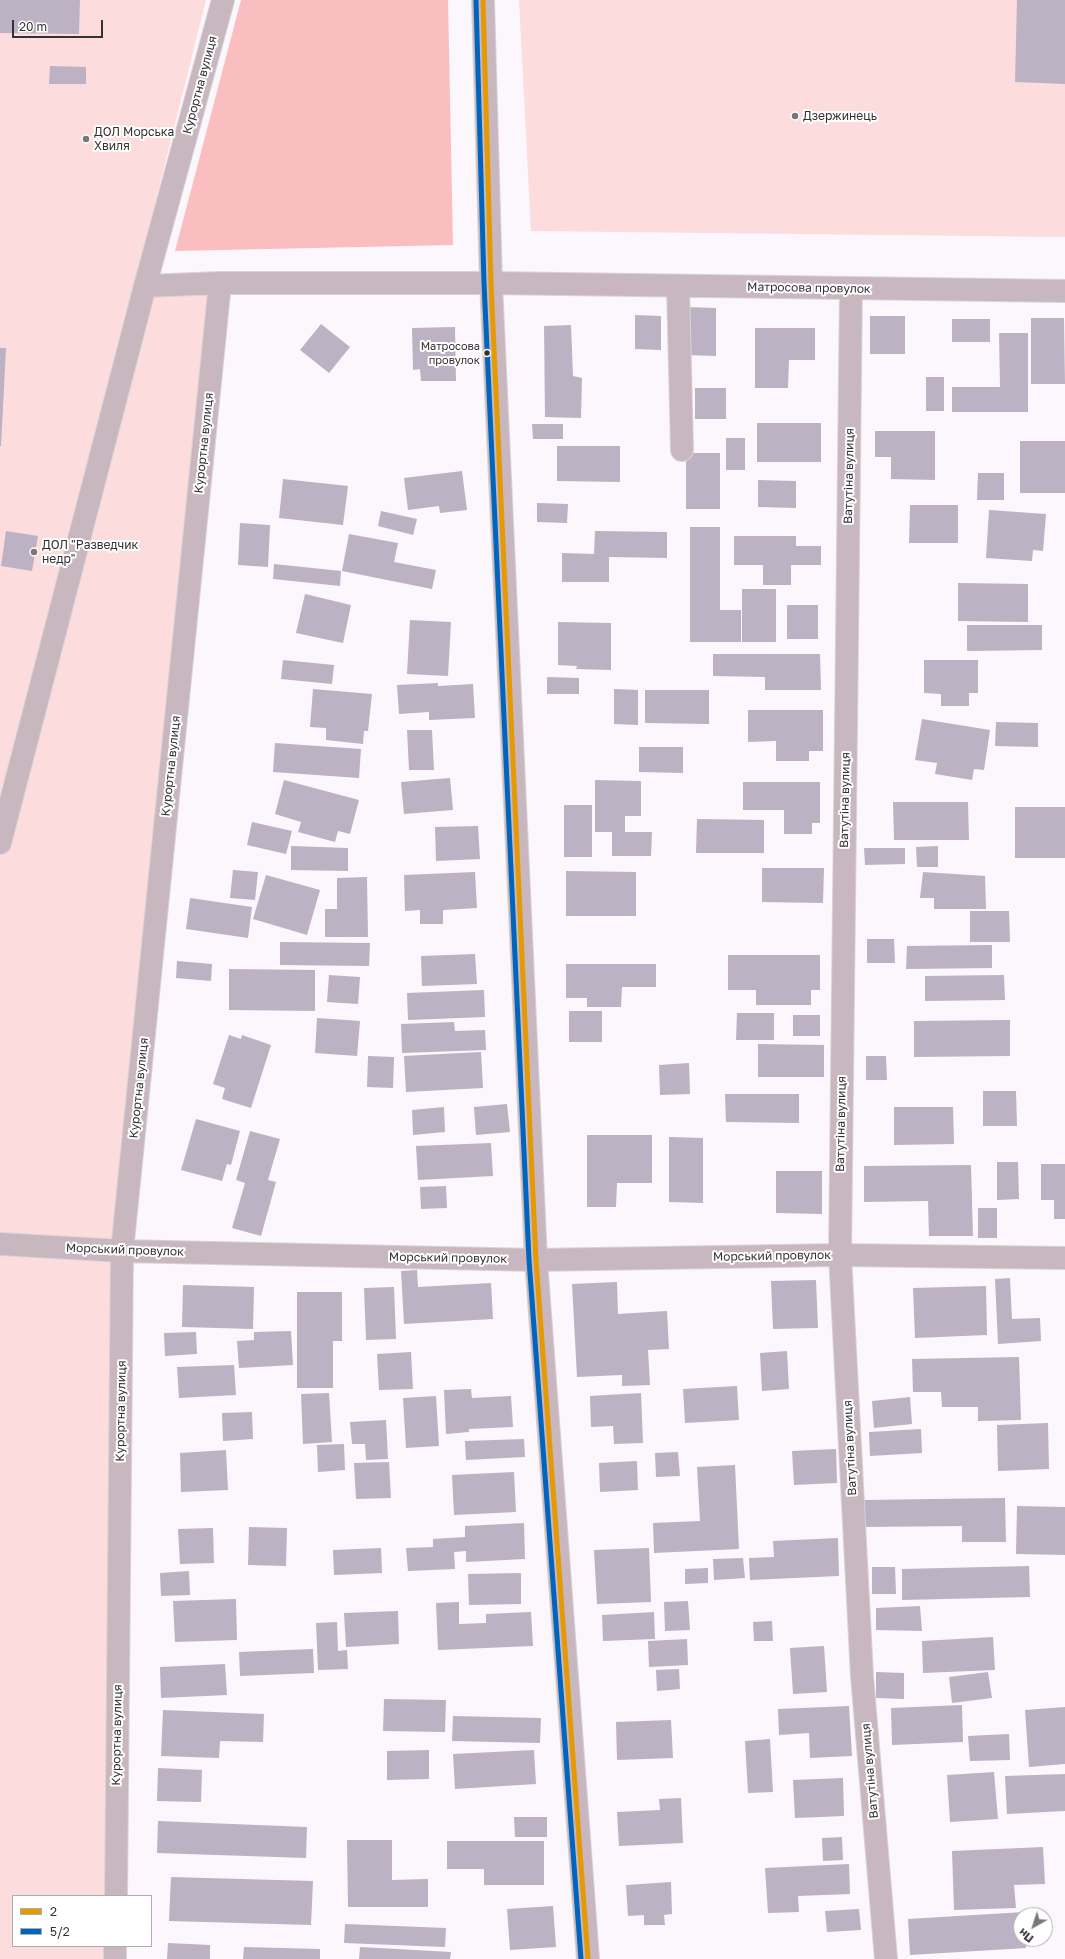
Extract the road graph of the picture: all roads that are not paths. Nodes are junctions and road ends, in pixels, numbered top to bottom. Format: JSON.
{"nodes":[{"id":1,"x":223,"y":0,"type":"edge"},
{"id":2,"x":483,"y":0,"type":"edge"},
{"id":3,"x":220,"y":284,"type":"junction"},
{"id":4,"x":491,"y":284,"type":"junction"},
{"id":5,"x":145,"y":286,"type":"junction"},
{"id":6,"x":678,"y":286,"type":"junction"},
{"id":7,"x":852,"y":288,"type":"junction"},
{"id":8,"x":1065,"y":291,"type":"edge"},
{"id":9,"x":682,"y":450,"type":"dead end"},
{"id":10,"x":0,"y":843,"type":"edge"},
{"id":11,"x":0,"y":1244,"type":"edge"},
{"id":12,"x":122,"y":1251,"type":"junction"},
{"id":13,"x":840,"y":1255,"type":"junction"},
{"id":14,"x":1065,"y":1258,"type":"edge"},
{"id":15,"x":536,"y":1260,"type":"junction"},
{"id":16,"x":116,"y":1895,"type":"edge"},
{"id":17,"x":115,"y":1947,"type":"edge"},
{"id":18,"x":115,"y":1959,"type":"edge"},
{"id":19,"x":588,"y":1959,"type":"edge"},
{"id":20,"x":886,"y":1959,"type":"edge"}],
"edges":[{"from":1,"to":5,"type":"street","name":"Курортна вулиця"},
{"from":2,"to":4,"type":"main road"},
{"from":3,"to":4,"type":"street","name":"Матросова провулок"},
{"from":3,"to":5,"type":"street","name":"Матросова провулок"},
{"from":3,"to":12,"type":"street","name":"Курортна вулиця"},
{"from":4,"to":6,"type":"street","name":"Матросова провулок"},
{"from":4,"to":15,"type":"main road"},
{"from":5,"to":10,"type":"street","name":"Курортна вулиця"},
{"from":6,"to":7,"type":"street","name":"Матросова провулок"},
{"from":6,"to":9,"type":"street"},
{"from":7,"to":8,"type":"street","name":"Матросова провулок"},
{"from":7,"to":13,"type":"street","name":"Ватутіна вулиця"},
{"from":11,"to":12,"type":"street","name":"Морський провулок"},
{"from":12,"to":15,"type":"street","name":"Морський провулок"},
{"from":12,"to":16,"type":"street","name":"Курортна вулиця"},
{"from":13,"to":14,"type":"street","name":"Морський провулок"},
{"from":13,"to":15,"type":"street","name":"Морський провулок"},
{"from":13,"to":20,"type":"street","name":"Ватутіна вулиця"},
{"from":15,"to":19,"type":"main road"},
{"from":17,"to":18,"type":"street"}]}
